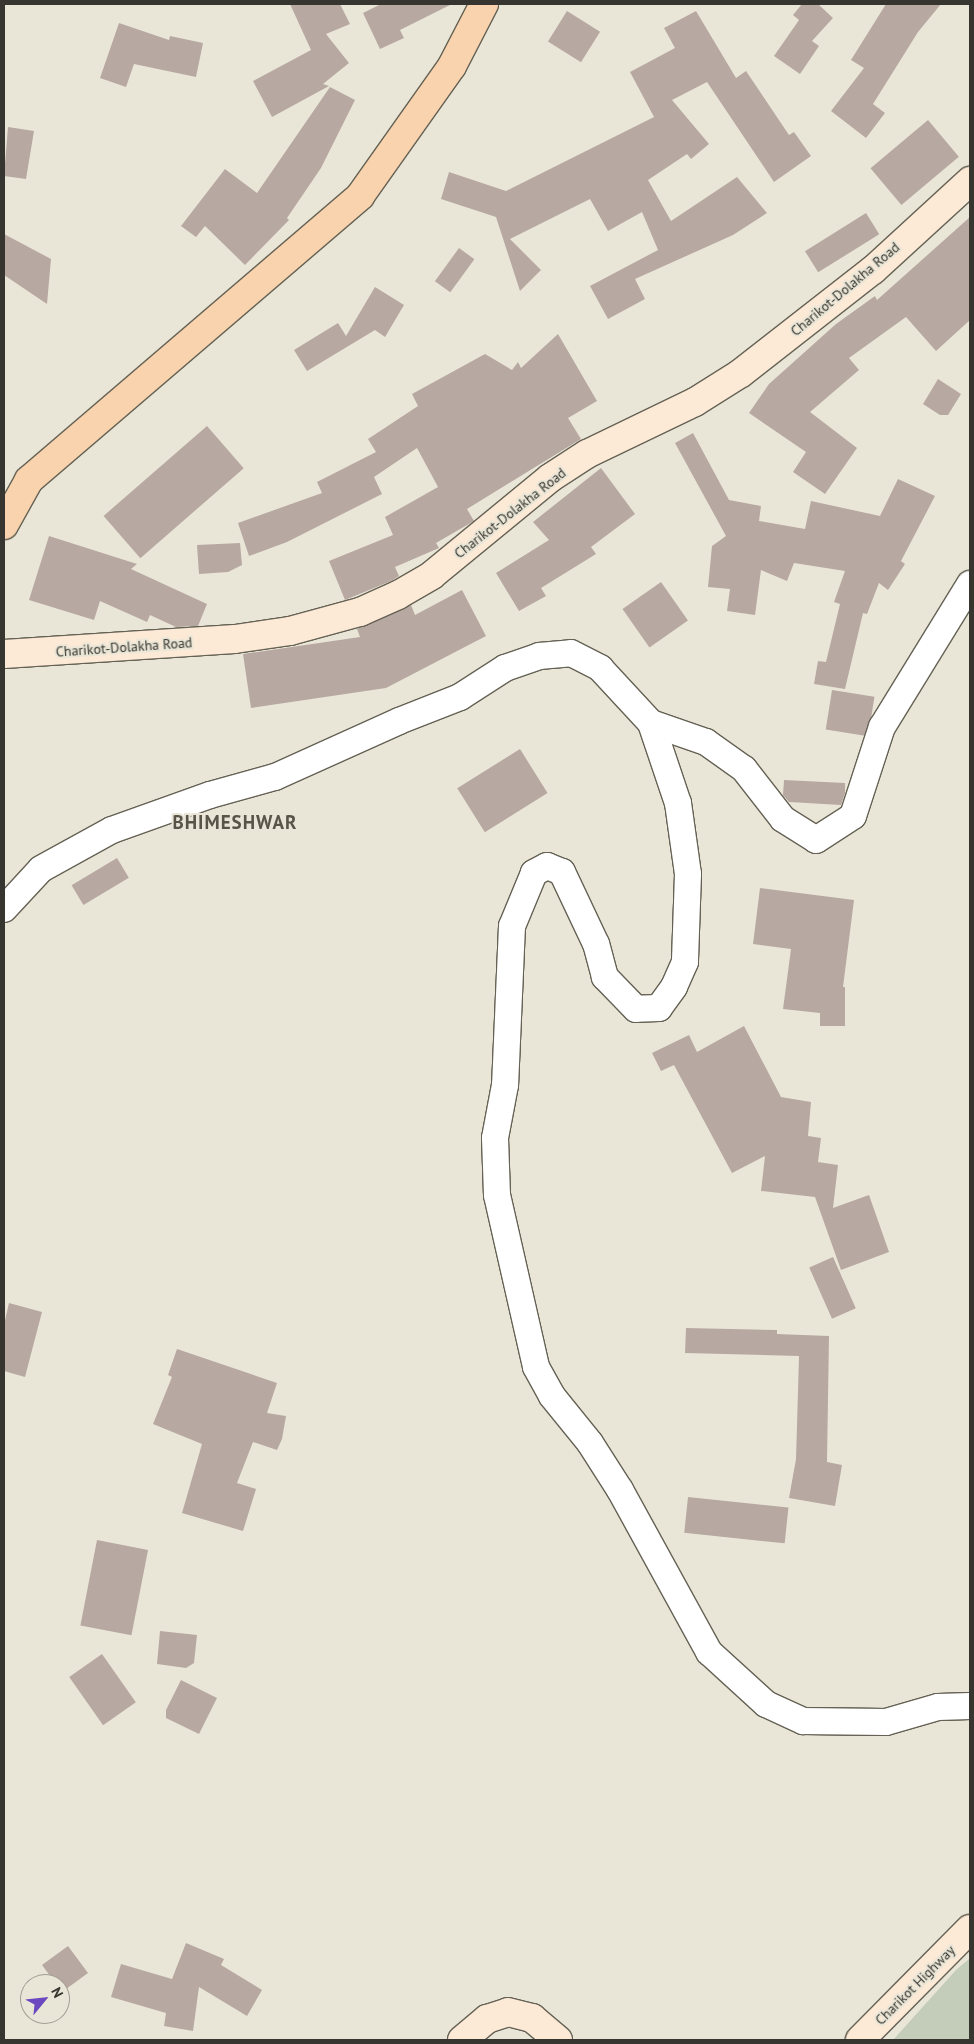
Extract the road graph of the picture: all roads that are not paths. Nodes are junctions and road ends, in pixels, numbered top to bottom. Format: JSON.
{"nodes":[{"id":1,"x":484,"y":4,"type":"edge"},
{"id":2,"x":970,"y":181,"type":"edge"},
{"id":3,"x":4,"y":525,"type":"edge"},
{"id":4,"x":970,"y":584,"type":"edge"},
{"id":5,"x":4,"y":654,"type":"edge"},
{"id":6,"x":651,"y":724,"type":"junction"},
{"id":7,"x":4,"y":909,"type":"edge"},
{"id":8,"x":970,"y":1706,"type":"edge"},
{"id":9,"x":970,"y":1928,"type":"edge"},
{"id":10,"x":462,"y":2040,"type":"edge"},
{"id":11,"x":558,"y":2040,"type":"edge"},
{"id":12,"x":860,"y":2040,"type":"edge"}],
"edges":[{"from":1,"to":3,"type":"main road"},
{"from":2,"to":5,"type":"main road","name":"Charikot-Dolakha Road"},
{"from":4,"to":6,"type":"street"},
{"from":6,"to":7,"type":"street"},
{"from":6,"to":8,"type":"street"},
{"from":9,"to":12,"type":"main road","name":"Charikot Highway"},
{"from":10,"to":11,"type":"main road"}]}
